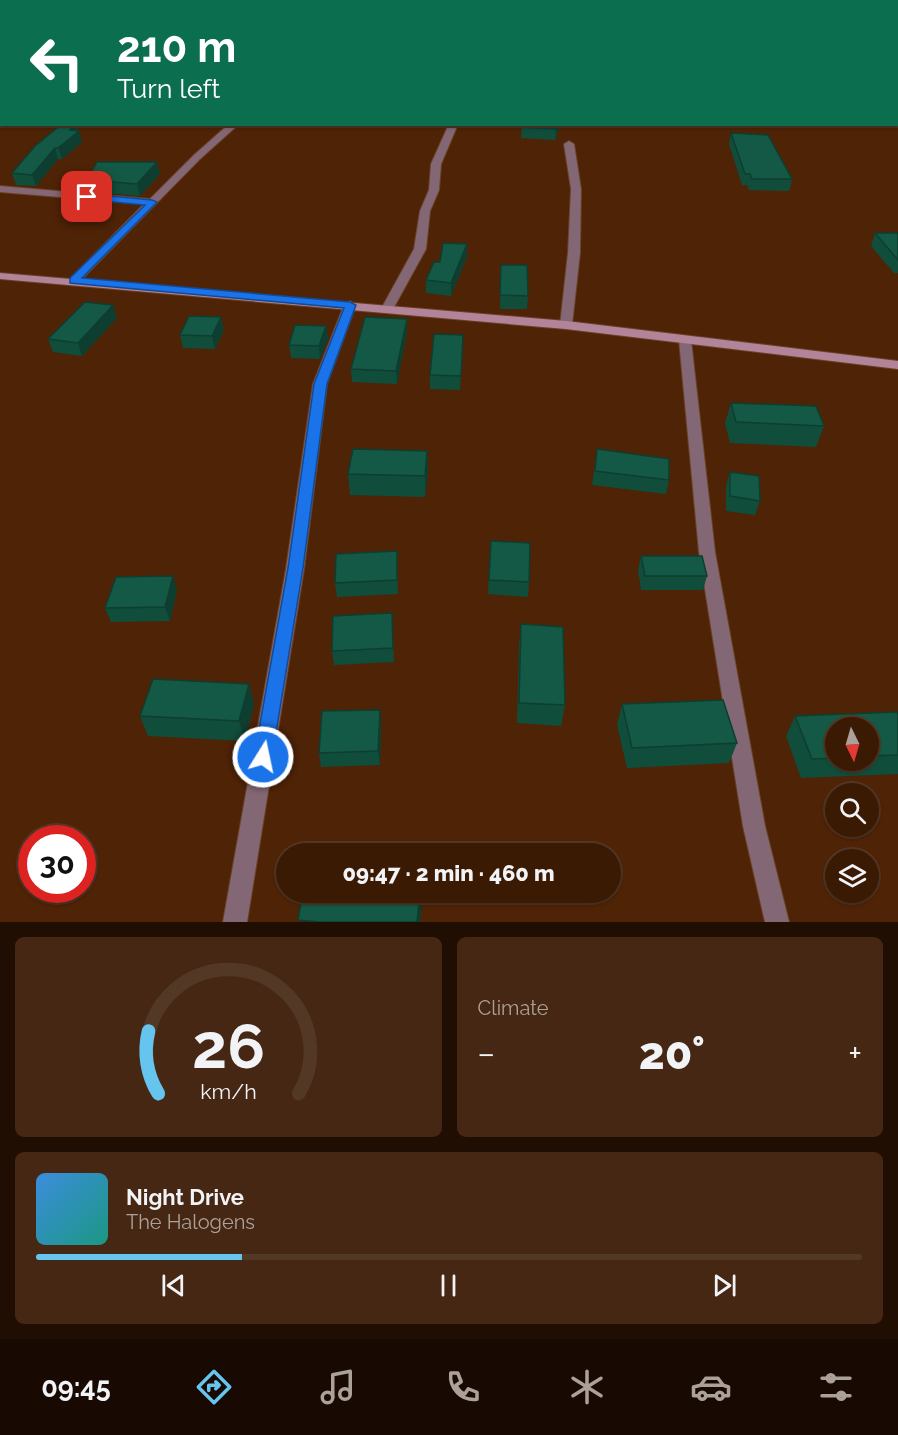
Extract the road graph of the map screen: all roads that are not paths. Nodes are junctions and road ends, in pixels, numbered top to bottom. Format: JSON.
{"nodes":[{"id":1,"x":233,"y":126,"type":"edge"},
{"id":2,"x":453,"y":126,"type":"edge"},
{"id":3,"x":569,"y":144,"type":"dead end"},
{"id":4,"x":0,"y":189,"type":"edge"},
{"id":5,"x":152,"y":202,"type":"junction"},
{"id":6,"x":0,"y":276,"type":"edge"},
{"id":7,"x":74,"y":281,"type":"junction"},
{"id":8,"x":350,"y":305,"type":"junction"},
{"id":9,"x":387,"y":309,"type":"junction"},
{"id":10,"x":566,"y":325,"type":"junction"},
{"id":11,"x":685,"y":340,"type":"junction"},
{"id":12,"x":898,"y":365,"type":"edge"},
{"id":13,"x":234,"y":922,"type":"edge"},
{"id":14,"x":777,"y":922,"type":"edge"}],
"edges":[{"from":1,"to":5,"type":"street"},
{"from":2,"to":9,"type":"street"},
{"from":3,"to":10,"type":"street"},
{"from":4,"to":5,"type":"street"},
{"from":5,"to":7,"type":"street"},
{"from":6,"to":7,"type":"street"},
{"from":7,"to":8,"type":"street"},
{"from":8,"to":9,"type":"street"},
{"from":8,"to":13,"type":"street"},
{"from":9,"to":10,"type":"street"},
{"from":10,"to":11,"type":"street"},
{"from":11,"to":12,"type":"street"},
{"from":11,"to":14,"type":"street"}]}
